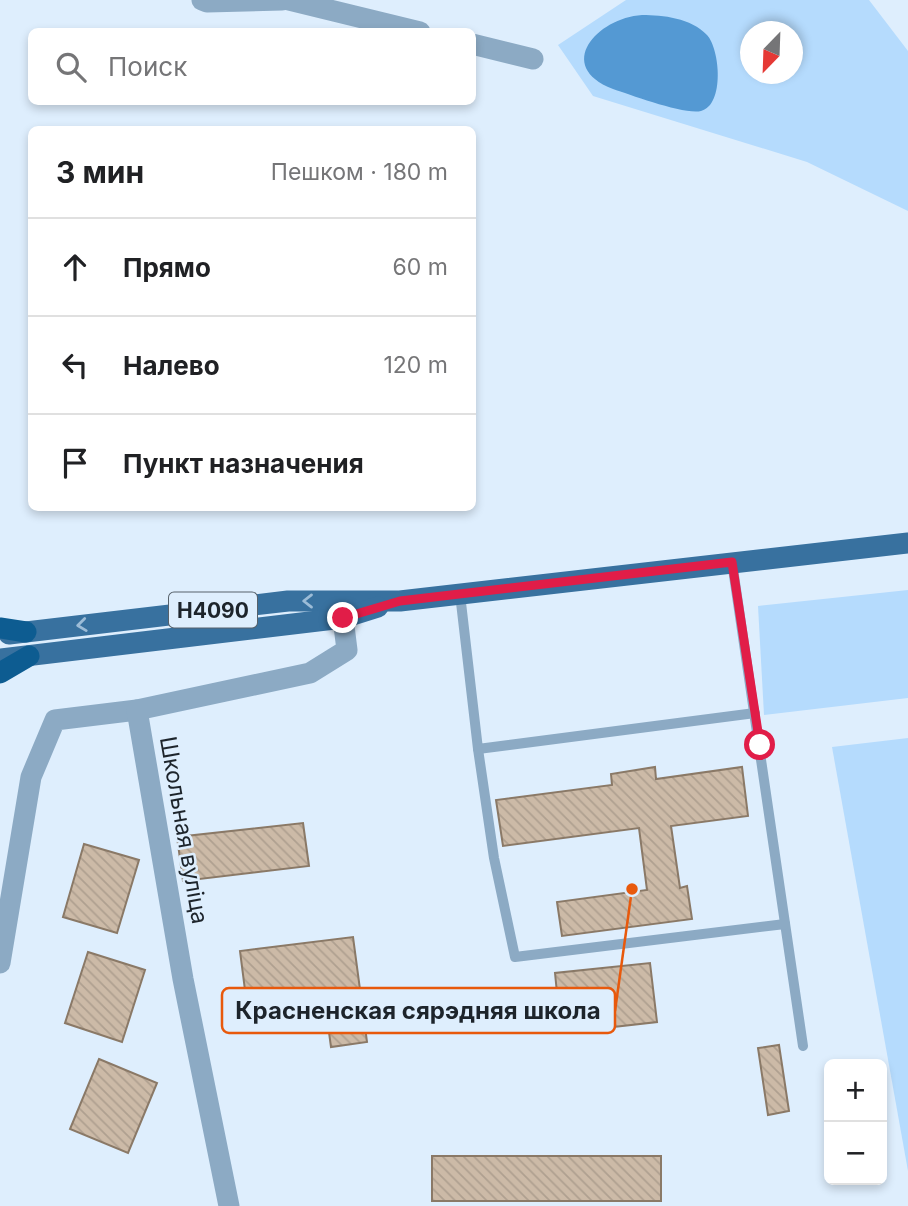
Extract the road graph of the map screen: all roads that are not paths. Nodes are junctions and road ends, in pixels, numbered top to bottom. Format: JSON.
{"nodes":[{"id":1,"x":202,"y":0,"type":"edge"},
{"id":2,"x":282,"y":0,"type":"edge"},
{"id":3,"x":289,"y":0,"type":"edge"},
{"id":4,"x":404,"y":28,"type":"edge"},
{"id":5,"x":476,"y":45,"type":"edge"},
{"id":6,"x":533,"y":59,"type":"dead end"},
{"id":7,"x":908,"y":542,"type":"edge"},
{"id":8,"x":732,"y":562,"type":"junction"},
{"id":9,"x":460,"y":594,"type":"junction"},
{"id":10,"x":400,"y":601,"type":"junction"},
{"id":11,"x":343,"y":618,"type":"junction"},
{"id":12,"x":0,"y":628,"type":"edge"},
{"id":13,"x":26,"y":632,"type":"junction"},
{"id":14,"x":0,"y":635,"type":"edge"},
{"id":15,"x":29,"y":656,"type":"junction"},
{"id":16,"x":0,"y":659,"type":"edge"},
{"id":17,"x":0,"y":673,"type":"edge"},
{"id":18,"x":137,"y":710,"type":"junction"},
{"id":19,"x":755,"y":713,"type":"junction"},
{"id":20,"x":478,"y":749,"type":"junction"},
{"id":21,"x":785,"y":924,"type":"junction"},
{"id":22,"x":0,"y":963,"type":"edge"},
{"id":23,"x":803,"y":1046,"type":"dead end"},
{"id":24,"x":229,"y":1206,"type":"edge"}],
"edges":[{"from":1,"to":2,"type":"street"},
{"from":3,"to":4,"type":"street"},
{"from":5,"to":6,"type":"street"},
{"from":7,"to":8,"type":"main road","number":"Н4090"},
{"from":8,"to":9,"type":"main road","number":"Н4090"},
{"from":8,"to":19,"type":"lane"},
{"from":9,"to":10,"type":"main road","number":"Н4090"},
{"from":9,"to":20,"type":"lane"},
{"from":10,"to":11,"type":"main road","number":"Н4090"},
{"from":10,"to":13,"type":"main road","number":"Н4090","one_way":true},
{"from":11,"to":15,"type":"main road","number":"Н4090"},
{"from":11,"to":18,"type":"street","name":"Школьная вуліца"},
{"from":12,"to":13,"type":"highway"},
{"from":13,"to":14,"type":"main road","number":"Н4090"},
{"from":15,"to":16,"type":"main road","number":"Н4090"},
{"from":15,"to":17,"type":"highway"},
{"from":18,"to":22,"type":"street"},
{"from":18,"to":24,"type":"street","name":"Школьная вуліца"},
{"from":19,"to":20,"type":"lane"},
{"from":19,"to":21,"type":"lane"},
{"from":20,"to":21,"type":"lane"},
{"from":21,"to":23,"type":"lane"}]}
